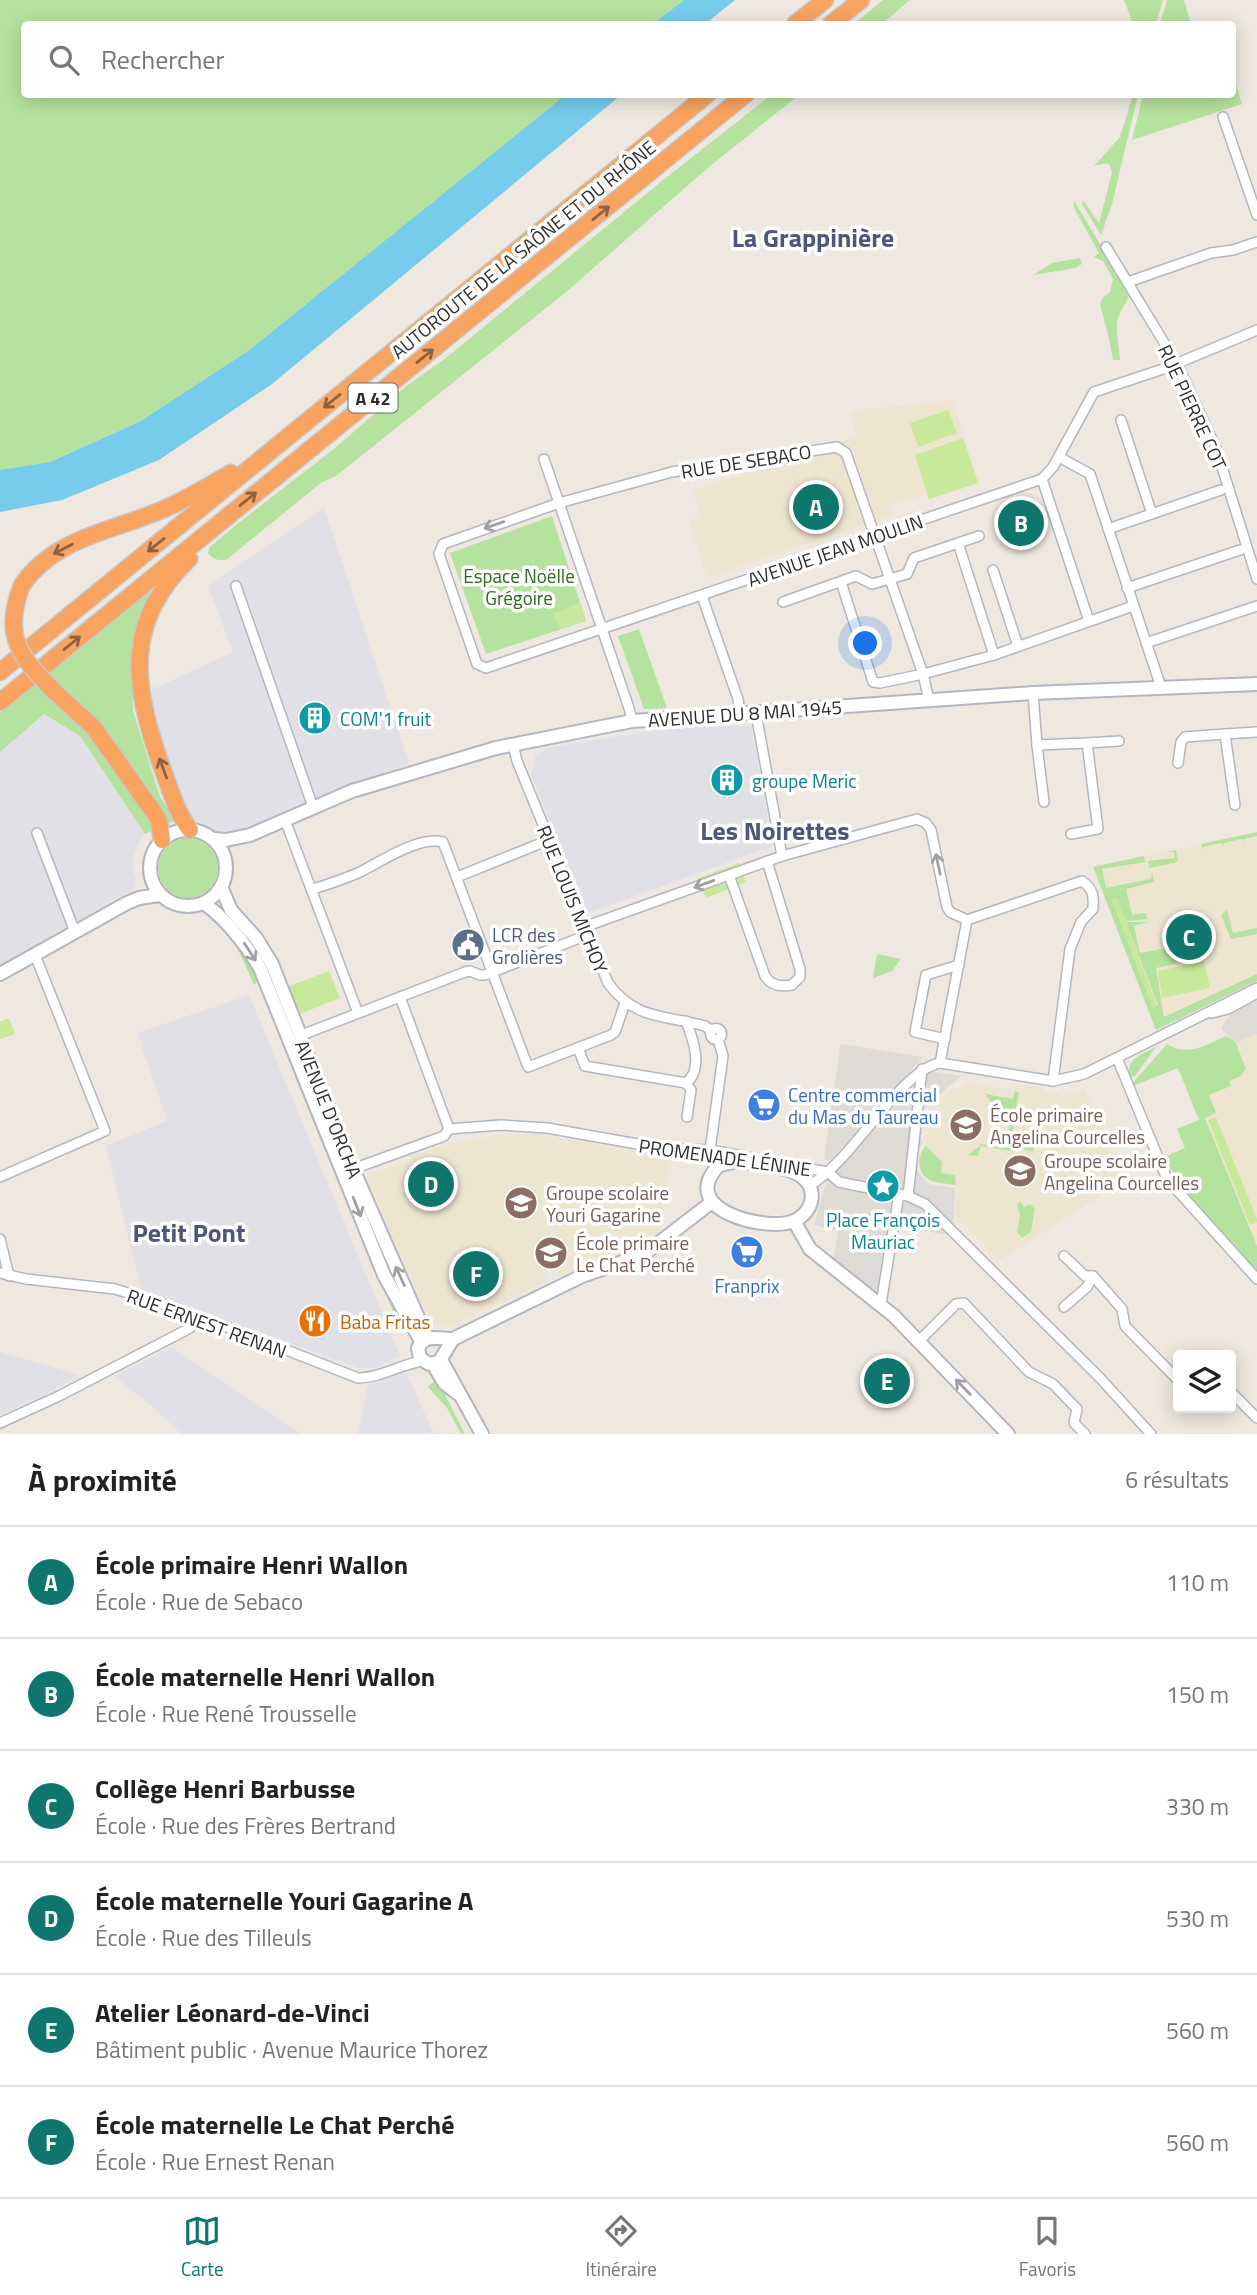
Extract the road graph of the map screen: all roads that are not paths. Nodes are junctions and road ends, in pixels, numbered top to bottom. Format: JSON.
{"nodes":[{"id":1,"x":825,"y":0,"type":"edge"},
{"id":2,"x":861,"y":0,"type":"edge"},
{"id":3,"x":798,"y":21,"type":"edge"},
{"id":4,"x":835,"y":21,"type":"edge"},
{"id":5,"x":703,"y":98,"type":"edge"},
{"id":6,"x":741,"y":98,"type":"edge"},
{"id":7,"x":1223,"y":117,"type":"dead end"},
{"id":8,"x":1257,"y":215,"type":"edge"},
{"id":9,"x":1257,"y":242,"type":"edge"},
{"id":10,"x":1106,"y":247,"type":"dead end"},
{"id":11,"x":1128,"y":282,"type":"junction"},
{"id":12,"x":1257,"y":330,"type":"edge"},
{"id":13,"x":1177,"y":364,"type":"junction"},
{"id":14,"x":1121,"y":420,"type":"dead end"},
{"id":15,"x":1059,"y":457,"type":"junction"},
{"id":16,"x":544,"y":459,"type":"dead end"},
{"id":17,"x":259,"y":461,"type":"junction"},
{"id":18,"x":1042,"y":479,"type":"junction"},
{"id":19,"x":1221,"y":490,"type":"dead end"},
{"id":20,"x":559,"y":503,"type":"junction"},
{"id":21,"x":1152,"y":514,"type":"junction"},
{"id":22,"x":1108,"y":529,"type":"junction"},
{"id":23,"x":206,"y":534,"type":"junction"},
{"id":24,"x":874,"y":536,"type":"junction"},
{"id":25,"x":979,"y":536,"type":"dead end"},
{"id":26,"x":958,"y":543,"type":"junction"},
{"id":27,"x":1240,"y":550,"type":"dead end"},
{"id":28,"x":993,"y":570,"type":"dead end"},
{"id":29,"x":1257,"y":579,"type":"edge"},
{"id":30,"x":890,"y":580,"type":"junction"},
{"id":31,"x":841,"y":582,"type":"junction"},
{"id":32,"x":236,"y":586,"type":"dead end"},
{"id":33,"x":1127,"y":588,"type":"junction"},
{"id":34,"x":702,"y":596,"type":"junction"},
{"id":35,"x":783,"y":602,"type":"dead end"},
{"id":36,"x":1133,"y":606,"type":"junction"},
{"id":37,"x":1257,"y":606,"type":"edge"},
{"id":38,"x":1090,"y":621,"type":"junction"},
{"id":39,"x":602,"y":630,"type":"junction"},
{"id":40,"x":1146,"y":643,"type":"junction"},
{"id":41,"x":1018,"y":646,"type":"junction"},
{"id":42,"x":993,"y":655,"type":"junction"},
{"id":43,"x":0,"y":672,"type":"edge"},
{"id":44,"x":923,"y":674,"type":"junction"},
{"id":45,"x":1257,"y":684,"type":"edge"},
{"id":46,"x":1161,"y":687,"type":"junction"},
{"id":47,"x":1033,"y":693,"type":"junction"},
{"id":48,"x":929,"y":700,"type":"junction"},
{"id":49,"x":0,"y":702,"type":"edge"},
{"id":50,"x":746,"y":712,"type":"junction"},
{"id":51,"x":632,"y":721,"type":"junction"},
{"id":52,"x":1257,"y":732,"type":"edge"},
{"id":53,"x":1224,"y":734,"type":"junction"},
{"id":54,"x":1119,"y":741,"type":"dead end"},
{"id":55,"x":1087,"y":743,"type":"junction"},
{"id":56,"x":513,"y":744,"type":"junction"},
{"id":57,"x":1037,"y":745,"type":"junction"},
{"id":58,"x":1178,"y":763,"type":"dead end"},
{"id":59,"x":1044,"y":802,"type":"dead end"},
{"id":60,"x":1235,"y":805,"type":"dead end"},
{"id":61,"x":313,"y":807,"type":"junction"},
{"id":62,"x":285,"y":820,"type":"junction"},
{"id":63,"x":190,"y":830,"type":"junction"},
{"id":64,"x":37,"y":833,"type":"dead end"},
{"id":65,"x":1070,"y":834,"type":"dead end"},
{"id":66,"x":250,"y":835,"type":"junction"},
{"id":67,"x":213,"y":839,"type":"junction"},
{"id":68,"x":162,"y":840,"type":"junction"},
{"id":69,"x":549,"y":840,"type":"junction"},
{"id":70,"x":782,"y":856,"type":"junction"},
{"id":71,"x":225,"y":859,"type":"junction"},
{"id":72,"x":767,"y":861,"type":"junction"},
{"id":73,"x":150,"y":874,"type":"junction"},
{"id":74,"x":729,"y":875,"type":"junction"},
{"id":75,"x":457,"y":877,"type":"junction"},
{"id":76,"x":221,"y":887,"type":"junction"},
{"id":77,"x":313,"y":889,"type":"junction"},
{"id":78,"x":160,"y":895,"type":"junction"},
{"id":79,"x":127,"y":903,"type":"junction"},
{"id":80,"x":204,"y":903,"type":"junction"},
{"id":81,"x":967,"y":919,"type":"junction"},
{"id":82,"x":585,"y":931,"type":"junction"},
{"id":83,"x":75,"y":932,"type":"junction"},
{"id":84,"x":35,"y":955,"type":"junction"},
{"id":85,"x":958,"y":965,"type":"junction"},
{"id":86,"x":493,"y":971,"type":"junction"},
{"id":87,"x":0,"y":974,"type":"edge"},
{"id":88,"x":1257,"y":988,"type":"edge"},
{"id":89,"x":1257,"y":993,"type":"edge"},
{"id":90,"x":400,"y":997,"type":"junction"},
{"id":91,"x":625,"y":1003,"type":"junction"},
{"id":92,"x":358,"y":1013,"type":"junction"},
{"id":93,"x":1204,"y":1016,"type":"junction"},
{"id":94,"x":686,"y":1021,"type":"junction"},
{"id":95,"x":299,"y":1036,"type":"junction"},
{"id":96,"x":945,"y":1039,"type":"junction"},
{"id":97,"x":578,"y":1048,"type":"junction"},
{"id":98,"x":1117,"y":1058,"type":"junction"},
{"id":99,"x":940,"y":1063,"type":"junction"},
{"id":100,"x":922,"y":1069,"type":"junction"},
{"id":101,"x":1053,"y":1081,"type":"junction"},
{"id":102,"x":686,"y":1083,"type":"junction"},
{"id":103,"x":687,"y":1117,"type":"dead end"},
{"id":104,"x":449,"y":1129,"type":"junction"},
{"id":105,"x":710,"y":1150,"type":"junction"},
{"id":106,"x":719,"y":1165,"type":"junction"},
{"id":107,"x":353,"y":1169,"type":"junction"},
{"id":108,"x":828,"y":1172,"type":"junction"},
{"id":109,"x":0,"y":1177,"type":"edge"},
{"id":110,"x":810,"y":1185,"type":"junction"},
{"id":111,"x":903,"y":1195,"type":"junction"},
{"id":112,"x":712,"y":1202,"type":"junction"},
{"id":113,"x":794,"y":1221,"type":"junction"},
{"id":114,"x":0,"y":1239,"type":"edge"},
{"id":115,"x":1064,"y":1255,"type":"dead end"},
{"id":116,"x":4,"y":1274,"type":"edge"},
{"id":117,"x":1093,"y":1276,"type":"junction"},
{"id":118,"x":1257,"y":1279,"type":"edge"},
{"id":119,"x":881,"y":1304,"type":"junction"},
{"id":120,"x":1064,"y":1307,"type":"dead end"},
{"id":121,"x":196,"y":1321,"type":"junction"},
{"id":122,"x":919,"y":1341,"type":"junction"},
{"id":123,"x":428,"y":1352,"type":"junction"},
{"id":124,"x":1173,"y":1375,"type":"edge"},
{"id":125,"x":1236,"y":1397,"type":"edge"},
{"id":126,"x":1257,"y":1418,"type":"edge"},
{"id":127,"x":0,"y":1423,"type":"edge"},
{"id":128,"x":482,"y":1434,"type":"edge"},
{"id":129,"x":1008,"y":1434,"type":"edge"},
{"id":130,"x":1085,"y":1434,"type":"edge"},
{"id":131,"x":1151,"y":1434,"type":"edge"}],
"edges":[{"from":1,"to":3,"type":"highway"},
{"from":2,"to":4,"type":"highway"},
{"from":5,"to":17,"type":"highway","name":"AUTOROUTE DE LA SAÔNE ET DU RHÔNE","number":"A 42","one_way":true},
{"from":23,"to":6,"type":"highway","name":"AUTOROUTE DE LA SAÔNE ET DU RHÔNE","number":"A 42","one_way":true},
{"from":7,"to":8,"type":"street"},
{"from":9,"to":11,"type":"street"},
{"from":10,"to":11,"type":"street","name":"RUE PIERRE COT"},
{"from":11,"to":13,"type":"street","name":"RUE PIERRE COT"},
{"from":12,"to":13,"type":"street"},
{"from":13,"to":15,"type":"street"},
{"from":13,"to":29,"type":"street","name":"RUE PIERRE COT"},
{"from":14,"to":21,"type":"street"},
{"from":15,"to":18,"type":"street"},
{"from":15,"to":22,"type":"street"},
{"from":16,"to":20,"type":"street"},
{"from":17,"to":43,"type":"highway","name":"AUTOROUTE DE LA SAÔNE ET DU RHÔNE","number":"A 42","one_way":true},
{"from":17,"to":68,"type":"highway","one_way":true,"bridge":true},
{"from":18,"to":24,"type":"street","name":"AVENUE JEAN MOULIN"},
{"from":18,"to":38,"type":"street"},
{"from":19,"to":21,"type":"street"},
{"from":20,"to":24,"type":"street","name":"RUE DE SEBACO"},
{"from":20,"to":39,"type":"street"},
{"from":20,"to":39,"type":"street","one_way":true},
{"from":21,"to":22,"type":"street"},
{"from":22,"to":33,"type":"street"},
{"from":49,"to":23,"type":"highway","name":"AUTOROUTE DE LA SAÔNE ET DU RHÔNE","number":"A 42","one_way":true},
{"from":63,"to":23,"type":"highway","one_way":true},
{"from":24,"to":30,"type":"street","name":"RUE DE SEBACO"},
{"from":24,"to":34,"type":"street","name":"AVENUE JEAN MOULIN"},
{"from":25,"to":26,"type":"street"},
{"from":26,"to":30,"type":"street"},
{"from":26,"to":42,"type":"street"},
{"from":27,"to":33,"type":"street"},
{"from":28,"to":41,"type":"street"},
{"from":30,"to":31,"type":"street"},
{"from":30,"to":44,"type":"street","name":"RUE DE SEBACO"},
{"from":31,"to":35,"type":"street"},
{"from":31,"to":44,"type":"street"},
{"from":32,"to":61,"type":"street"},
{"from":33,"to":36,"type":"street"},
{"from":34,"to":39,"type":"street","name":"AVENUE JEAN MOULIN"},
{"from":34,"to":50,"type":"street"},
{"from":36,"to":38,"type":"street"},
{"from":36,"to":40,"type":"street"},
{"from":37,"to":40,"type":"street"},
{"from":38,"to":41,"type":"street"},
{"from":39,"to":51,"type":"street"},
{"from":40,"to":46,"type":"street"},
{"from":41,"to":42,"type":"street"},
{"from":42,"to":44,"type":"street"},
{"from":44,"to":48,"type":"street","name":"RUE DE SEBACO"},
{"from":45,"to":46,"type":"street","name":"AVENUE DU 8 MAI 1945"},
{"from":46,"to":47,"type":"street","name":"AVENUE DU 8 MAI 1945"},
{"from":47,"to":48,"type":"street","name":"AVENUE DU 8 MAI 1945"},
{"from":47,"to":57,"type":"street"},
{"from":48,"to":50,"type":"street","name":"AVENUE DU 8 MAI 1945"},
{"from":50,"to":51,"type":"street","name":"AVENUE DU 8 MAI 1945"},
{"from":50,"to":70,"type":"street"},
{"from":51,"to":56,"type":"street","name":"AVENUE DU 8 MAI 1945"},
{"from":52,"to":53,"type":"street"},
{"from":53,"to":58,"type":"street"},
{"from":53,"to":60,"type":"street"},
{"from":54,"to":55,"type":"street"},
{"from":55,"to":57,"type":"street"},
{"from":55,"to":65,"type":"street"},
{"from":56,"to":61,"type":"street","name":"AVENUE DU 8 MAI 1945"},
{"from":56,"to":69,"type":"street","name":"RUE LOUIS MICHOY"},
{"from":57,"to":59,"type":"street"},
{"from":61,"to":62,"type":"street","name":"AVENUE DU 8 MAI 1945"},
{"from":62,"to":66,"type":"street","name":"AVENUE DU 8 MAI 1945"},
{"from":62,"to":77,"type":"street"},
{"from":63,"to":67,"type":"street"},
{"from":63,"to":68,"type":"street"},
{"from":64,"to":83,"type":"street"},
{"from":66,"to":67,"type":"street","name":"AVENUE DU 8 MAI 1945"},
{"from":66,"to":71,"type":"street","name":"AVENUE DU 8 MAI 1945"},
{"from":67,"to":71,"type":"street"},
{"from":68,"to":73,"type":"street"},
{"from":69,"to":75,"type":"street"},
{"from":69,"to":82,"type":"street","name":"RUE LOUIS MICHOY"},
{"from":70,"to":72,"type":"street"},
{"from":81,"to":70,"type":"street","one_way":true},
{"from":71,"to":76,"type":"street"},
{"from":72,"to":74,"type":"street"},
{"from":72,"to":74,"type":"street"},
{"from":73,"to":78,"type":"street"},
{"from":73,"to":79,"type":"street"},
{"from":74,"to":82,"type":"street","one_way":true},
{"from":75,"to":77,"type":"street"},
{"from":75,"to":86,"type":"street"},
{"from":76,"to":80,"type":"street"},
{"from":76,"to":95,"type":"street","name":"AVENUE D'ORCHA"},
{"from":77,"to":92,"type":"street"},
{"from":78,"to":79,"type":"street"},
{"from":78,"to":80,"type":"street"},
{"from":79,"to":83,"type":"street"},
{"from":80,"to":123,"type":"street","name":"AVENUE D'ORCHA","one_way":true},
{"from":81,"to":85,"type":"street"},
{"from":81,"to":101,"type":"street"},
{"from":82,"to":86,"type":"street"},
{"from":82,"to":91,"type":"street","name":"RUE LOUIS MICHOY"},
{"from":83,"to":84,"type":"street"},
{"from":84,"to":87,"type":"street"},
{"from":84,"to":109,"type":"street"},
{"from":85,"to":96,"type":"street"},
{"from":85,"to":96,"type":"street"},
{"from":86,"to":90,"type":"street"},
{"from":86,"to":97,"type":"street"},
{"from":88,"to":93,"type":"street"},
{"from":89,"to":93,"type":"street"},
{"from":90,"to":92,"type":"street"},
{"from":90,"to":104,"type":"street"},
{"from":91,"to":94,"type":"street"},
{"from":91,"to":97,"type":"street"},
{"from":92,"to":95,"type":"street"},
{"from":93,"to":98,"type":"street"},
{"from":94,"to":102,"type":"street"},
{"from":94,"to":105,"type":"street"},
{"from":95,"to":107,"type":"street","name":"AVENUE D'ORCHA"},
{"from":96,"to":99,"type":"street"},
{"from":97,"to":102,"type":"street"},
{"from":98,"to":101,"type":"street"},
{"from":98,"to":118,"type":"street"},
{"from":99,"to":100,"type":"street"},
{"from":99,"to":101,"type":"street"},
{"from":100,"to":108,"type":"street"},
{"from":100,"to":111,"type":"street"},
{"from":102,"to":103,"type":"street"},
{"from":104,"to":105,"type":"street","name":"PROMENADE LÉNINE"},
{"from":104,"to":107,"type":"street"},
{"from":105,"to":106,"type":"street"},
{"from":105,"to":108,"type":"street","name":"PROMENADE LÉNINE"},
{"from":106,"to":110,"type":"street"},
{"from":106,"to":112,"type":"street"},
{"from":123,"to":107,"type":"street","name":"AVENUE D'ORCHA","one_way":true},
{"from":108,"to":110,"type":"street"},
{"from":108,"to":111,"type":"street","name":"PROMENADE LÉNINE"},
{"from":110,"to":113,"type":"street"},
{"from":111,"to":119,"type":"street"},
{"from":111,"to":131,"type":"street","name":"PROMENADE LÉNINE"},
{"from":112,"to":113,"type":"street"},
{"from":112,"to":123,"type":"street","name":"RUE ERNEST RENAN"},
{"from":113,"to":119,"type":"street"},
{"from":114,"to":116,"type":"street"},
{"from":115,"to":117,"type":"street"},
{"from":116,"to":121,"type":"street","name":"RUE ERNEST RENAN"},
{"from":117,"to":120,"type":"street"},
{"from":117,"to":124,"type":"street"},
{"from":119,"to":122,"type":"street"},
{"from":121,"to":123,"type":"street","name":"RUE ERNEST RENAN"},
{"from":121,"to":127,"type":"street"},
{"from":129,"to":122,"type":"street","one_way":true},
{"from":122,"to":130,"type":"street"},
{"from":123,"to":128,"type":"street","name":"AVENUE D'ORCHA"},
{"from":125,"to":126,"type":"street"}]}
